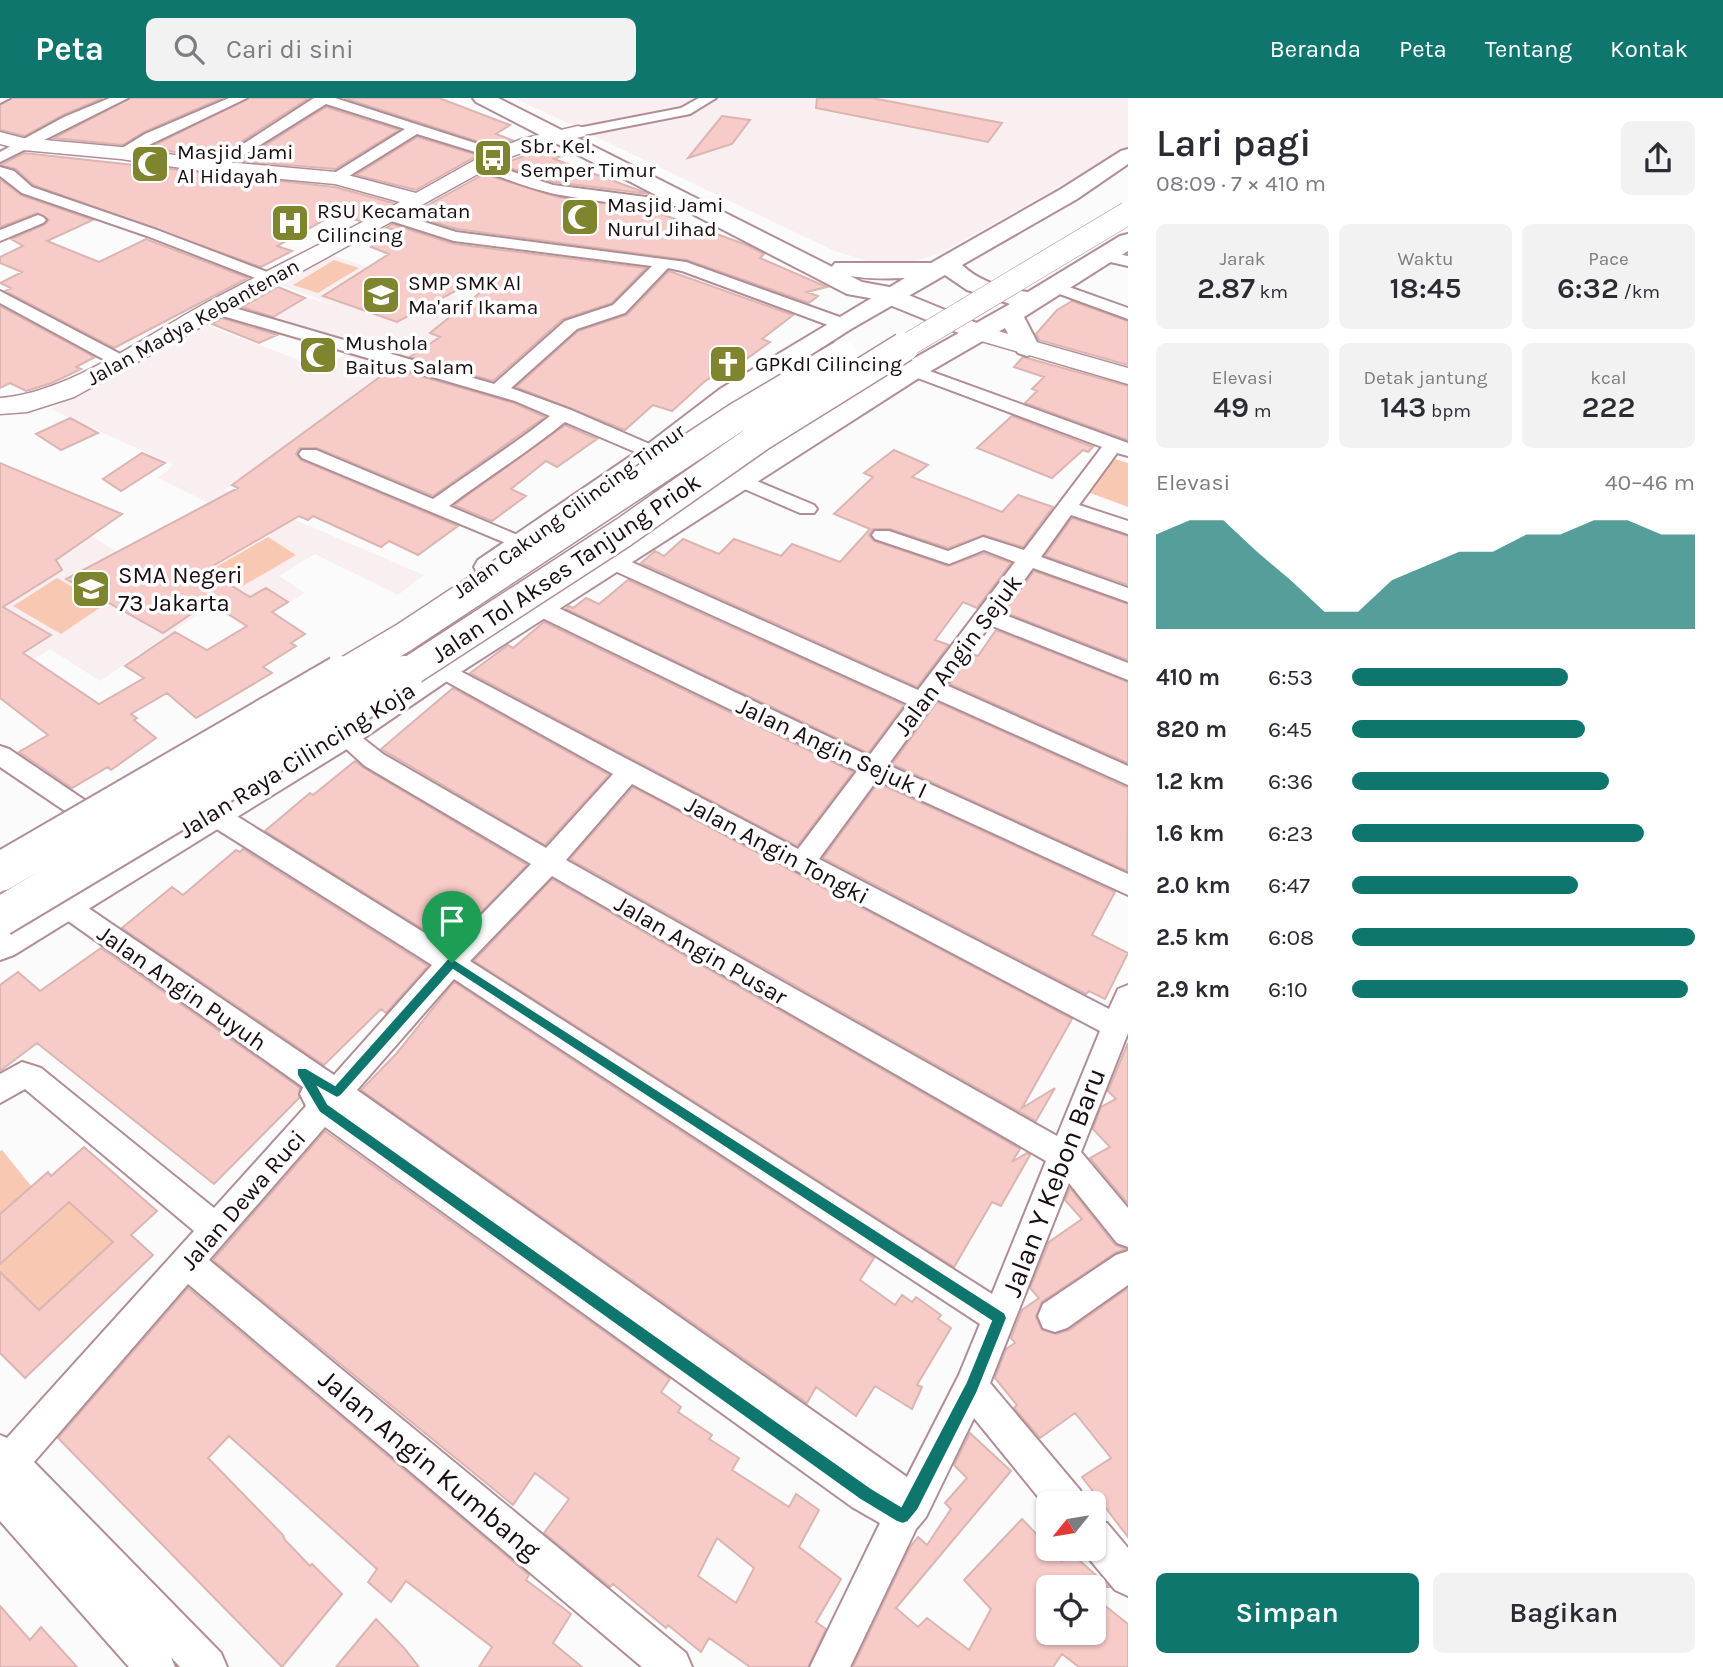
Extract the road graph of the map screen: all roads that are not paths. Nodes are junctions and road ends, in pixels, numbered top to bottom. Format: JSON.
{"nodes":[{"id":1,"x":121,"y":98,"type":"edge"},
{"id":2,"x":240,"y":98,"type":"edge"},
{"id":3,"x":483,"y":98,"type":"edge"},
{"id":4,"x":507,"y":98,"type":"edge"},
{"id":5,"x":709,"y":98,"type":"edge"},
{"id":6,"x":323,"y":99,"type":"edge"},
{"id":7,"x":415,"y":129,"type":"junction"},
{"id":8,"x":566,"y":134,"type":"junction"},
{"id":9,"x":0,"y":138,"type":"edge"},
{"id":10,"x":23,"y":144,"type":"junction"},
{"id":11,"x":121,"y":153,"type":"junction"},
{"id":12,"x":1128,"y":155,"type":"edge"},
{"id":13,"x":0,"y":158,"type":"edge"},
{"id":14,"x":489,"y":160,"type":"junction"},
{"id":15,"x":215,"y":167,"type":"junction"},
{"id":16,"x":1128,"y":169,"type":"edge"},
{"id":17,"x":0,"y":171,"type":"edge"},
{"id":18,"x":336,"y":178,"type":"junction"},
{"id":19,"x":1128,"y":187,"type":"edge"},
{"id":20,"x":1069,"y":194,"type":"junction"},
{"id":21,"x":418,"y":200,"type":"junction"},
{"id":22,"x":684,"y":202,"type":"junction"},
{"id":23,"x":1128,"y":213,"type":"edge"},
{"id":24,"x":390,"y":216,"type":"junction"},
{"id":25,"x":38,"y":220,"type":"dead end"},
{"id":26,"x":0,"y":236,"type":"edge"},
{"id":27,"x":1128,"y":241,"type":"edge"},
{"id":28,"x":1103,"y":256,"type":"junction"},
{"id":29,"x":1128,"y":261,"type":"edge"},
{"id":30,"x":664,"y":263,"type":"junction"},
{"id":31,"x":944,"y":267,"type":"junction"},
{"id":32,"x":834,"y":270,"type":"junction"},
{"id":33,"x":269,"y":278,"type":"junction"},
{"id":34,"x":886,"y":294,"type":"junction"},
{"id":35,"x":0,"y":296,"type":"edge"},
{"id":36,"x":215,"y":308,"type":"junction"},
{"id":37,"x":1004,"y":313,"type":"junction"},
{"id":38,"x":1128,"y":314,"type":"edge"},
{"id":39,"x":843,"y":323,"type":"junction"},
{"id":40,"x":1027,"y":348,"type":"junction"},
{"id":41,"x":120,"y":361,"type":"junction"},
{"id":42,"x":914,"y":370,"type":"junction"},
{"id":43,"x":1128,"y":376,"type":"edge"},
{"id":44,"x":498,"y":390,"type":"junction"},
{"id":45,"x":2,"y":405,"type":"edge"},
{"id":46,"x":564,"y":414,"type":"junction"},
{"id":47,"x":1121,"y":448,"type":"edge"},
{"id":48,"x":654,"y":453,"type":"junction"},
{"id":49,"x":309,"y":454,"type":"dead end"},
{"id":50,"x":740,"y":480,"type":"junction"},
{"id":51,"x":444,"y":500,"type":"junction"},
{"id":52,"x":1066,"y":507,"type":"junction"},
{"id":53,"x":807,"y":509,"type":"dead end"},
{"id":54,"x":1128,"y":528,"type":"edge"},
{"id":55,"x":882,"y":535,"type":"dead end"},
{"id":56,"x":520,"y":543,"type":"junction"},
{"id":57,"x":1029,"y":559,"type":"junction"},
{"id":58,"x":611,"y":561,"type":"junction"},
{"id":59,"x":1128,"y":595,"type":"edge"},
{"id":60,"x":538,"y":607,"type":"junction"},
{"id":61,"x":987,"y":616,"type":"junction"},
{"id":62,"x":441,"y":668,"type":"junction"},
{"id":63,"x":1128,"y":672,"type":"edge"},
{"id":64,"x":929,"y":696,"type":"junction"},
{"id":65,"x":343,"y":735,"type":"junction"},
{"id":66,"x":0,"y":755,"type":"edge"},
{"id":67,"x":873,"y":768,"type":"junction"},
{"id":68,"x":629,"y":772,"type":"junction"},
{"id":69,"x":1128,"y":776,"type":"edge"},
{"id":70,"x":80,"y":809,"type":"junction"},
{"id":71,"x":213,"y":814,"type":"junction"},
{"id":72,"x":0,"y":853,"type":"edge"},
{"id":73,"x":549,"y":862,"type":"junction"},
{"id":74,"x":802,"y":863,"type":"junction"},
{"id":75,"x":0,"y":872,"type":"edge"},
{"id":76,"x":1128,"y":885,"type":"edge"},
{"id":77,"x":63,"y":904,"type":"junction"},
{"id":78,"x":0,"y":917,"type":"edge"},
{"id":79,"x":0,"y":944,"type":"edge"},
{"id":80,"x":452,"y":963,"type":"junction"},
{"id":81,"x":1121,"y":1011,"type":"edge"},
{"id":82,"x":0,"y":1090,"type":"edge"},
{"id":83,"x":330,"y":1100,"type":"junction"},
{"id":84,"x":1065,"y":1156,"type":"junction"},
{"id":85,"x":216,"y":1230,"type":"junction"},
{"id":86,"x":1128,"y":1232,"type":"edge"},
{"id":87,"x":188,"y":1263,"type":"junction"},
{"id":88,"x":1128,"y":1266,"type":"edge"},
{"id":89,"x":1055,"y":1316,"type":"dead end"},
{"id":90,"x":1000,"y":1318,"type":"junction"},
{"id":91,"x":971,"y":1387,"type":"junction"},
{"id":92,"x":2,"y":1471,"type":"edge"},
{"id":93,"x":1057,"y":1491,"type":"edge"},
{"id":94,"x":908,"y":1510,"type":"junction"},
{"id":95,"x":1106,"y":1550,"type":"edge"},
{"id":96,"x":1128,"y":1577,"type":"edge"},
{"id":97,"x":155,"y":1667,"type":"edge"},
{"id":98,"x":207,"y":1667,"type":"edge"},
{"id":99,"x":672,"y":1667,"type":"edge"},
{"id":100,"x":830,"y":1667,"type":"edge"}],
"edges":[{"from":1,"to":10,"type":"street"},
{"from":2,"to":11,"type":"street"},
{"from":3,"to":8,"type":"main road"},
{"from":4,"to":8,"type":"main road"},
{"from":5,"to":8,"type":"street","name":"Jalan Madya Kebantenan"},
{"from":6,"to":7,"type":"street"},
{"from":6,"to":15,"type":"street"},
{"from":7,"to":14,"type":"street"},
{"from":7,"to":18,"type":"street"},
{"from":8,"to":14,"type":"street","name":"Jalan Madya Kebantenan"},
{"from":8,"to":22,"type":"main road"},
{"from":8,"to":32,"type":"main road"},
{"from":9,"to":10,"type":"street"},
{"from":10,"to":11,"type":"street"},
{"from":10,"to":13,"type":"street"},
{"from":11,"to":15,"type":"street"},
{"from":12,"to":20,"type":"main road","name":"Jalan Cakung Cilincing Timur"},
{"from":14,"to":21,"type":"street","name":"Jalan Madya Kebantenan"},
{"from":14,"to":22,"type":"street"},
{"from":15,"to":18,"type":"street"},
{"from":16,"to":20,"type":"main road"},
{"from":17,"to":33,"type":"street"},
{"from":18,"to":21,"type":"street"},
{"from":19,"to":75,"type":"main road","name":"Jalan Tol Akses Tanjung Priok","bridge":true},
{"from":20,"to":31,"type":"main road","name":"Jalan Cakung Cilincing Timur"},
{"from":21,"to":24,"type":"street","name":"Jalan Madya Kebantenan"},
{"from":22,"to":32,"type":"main road"},
{"from":23,"to":78,"type":"main road","name":"Jalan Tol Akses Tanjung Priok","bridge":true},
{"from":24,"to":30,"type":"street"},
{"from":24,"to":33,"type":"street","name":"Jalan Madya Kebantenan"},
{"from":25,"to":26,"type":"street"},
{"from":27,"to":28,"type":"main road","name":"Jalan Raya Cilincing Koja"},
{"from":28,"to":29,"type":"street"},
{"from":28,"to":37,"type":"main road","name":"Jalan Raya Cilincing Koja"},
{"from":30,"to":39,"type":"street"},
{"from":30,"to":44,"type":"street"},
{"from":31,"to":32,"type":"main road"},
{"from":31,"to":34,"type":"main road","name":"Jalan Cakung Cilincing Timur"},
{"from":31,"to":37,"type":"main road"},
{"from":32,"to":34,"type":"main road"},
{"from":32,"to":39,"type":"main road"},
{"from":33,"to":36,"type":"street","name":"Jalan Madya Kebantenan"},
{"from":34,"to":37,"type":"main road"},
{"from":34,"to":39,"type":"main road","name":"Jalan Cakung Cilincing Timur"},
{"from":35,"to":41,"type":"street"},
{"from":36,"to":41,"type":"street","name":"Jalan Madya Kebantenan"},
{"from":36,"to":44,"type":"street"},
{"from":37,"to":38,"type":"street"},
{"from":37,"to":40,"type":"main road"},
{"from":37,"to":40,"type":"street"},
{"from":37,"to":42,"type":"main road","name":"Jalan Raya Cilincing Koja"},
{"from":39,"to":48,"type":"main road","name":"Jalan Cakung Cilincing Timur"},
{"from":40,"to":43,"type":"street"},
{"from":41,"to":45,"type":"street","name":"Jalan Madya Kebantenan"},
{"from":42,"to":47,"type":"street","name":"Jalan Angin Sejuk"},
{"from":42,"to":50,"type":"main road","name":"Jalan Raya Cilincing Koja"},
{"from":44,"to":46,"type":"street"},
{"from":46,"to":48,"type":"street"},
{"from":46,"to":51,"type":"street"},
{"from":47,"to":52,"type":"street","name":"Jalan Angin Sejuk"},
{"from":48,"to":56,"type":"main road","name":"Jalan Cakung Cilincing Timur"},
{"from":49,"to":51,"type":"street"},
{"from":50,"to":53,"type":"street"},
{"from":50,"to":58,"type":"main road","name":"Jalan Raya Cilincing Koja"},
{"from":51,"to":56,"type":"street"},
{"from":52,"to":54,"type":"street"},
{"from":52,"to":57,"type":"street","name":"Jalan Angin Sejuk"},
{"from":55,"to":57,"type":"street"},
{"from":56,"to":70,"type":"main road","name":"Jalan Cakung Cilincing Timur"},
{"from":57,"to":59,"type":"street"},
{"from":57,"to":61,"type":"street","name":"Jalan Angin Sejuk"},
{"from":58,"to":60,"type":"main road","name":"Jalan Raya Cilincing Koja"},
{"from":58,"to":64,"type":"street"},
{"from":60,"to":62,"type":"main road","name":"Jalan Raya Cilincing Koja"},
{"from":60,"to":67,"type":"street","name":"Jalan Angin Sejuk I"},
{"from":61,"to":63,"type":"street"},
{"from":61,"to":64,"type":"street","name":"Jalan Angin Sejuk"},
{"from":62,"to":65,"type":"main road","name":"Jalan Raya Cilincing Koja"},
{"from":62,"to":68,"type":"street","name":"Jalan Angin Tongki"},
{"from":64,"to":67,"type":"street","name":"Jalan Angin Sejuk"},
{"from":64,"to":69,"type":"street"},
{"from":65,"to":71,"type":"main road","name":"Jalan Raya Cilincing Koja"},
{"from":65,"to":73,"type":"street","name":"Jalan Angin Pusar"},
{"from":66,"to":70,"type":"street"},
{"from":67,"to":74,"type":"street","name":"Jalan Angin Sejuk"},
{"from":67,"to":76,"type":"street","name":"Jalan Angin Sejuk I"},
{"from":68,"to":73,"type":"street","name":"Jalan Dewa Ruci"},
{"from":68,"to":74,"type":"street","name":"Jalan Angin Tongki"},
{"from":70,"to":72,"type":"main road","name":"Jalan Cakung Cilincing Timur"},
{"from":71,"to":77,"type":"main road","name":"Jalan Raya Cilincing Koja"},
{"from":71,"to":80,"type":"street"},
{"from":73,"to":80,"type":"street","name":"Jalan Dewa Ruci"},
{"from":73,"to":84,"type":"street","name":"Jalan Angin Pusar"},
{"from":74,"to":81,"type":"street","name":"Jalan Angin Tongki"},
{"from":77,"to":79,"type":"main road","name":"Jalan Raya Cilincing Koja"},
{"from":77,"to":83,"type":"street","name":"Jalan Angin Puyuh"},
{"from":80,"to":83,"type":"street","name":"Jalan Dewa Ruci"},
{"from":80,"to":90,"type":"street"},
{"from":81,"to":84,"type":"street","name":"Jalan Y Kebon Baru"},
{"from":82,"to":85,"type":"street"},
{"from":83,"to":85,"type":"street","name":"Jalan Dewa Ruci"},
{"from":83,"to":94,"type":"street","name":"Jalan Angin Puyuh"},
{"from":84,"to":86,"type":"street"},
{"from":84,"to":90,"type":"street","name":"Jalan Y Kebon Baru"},
{"from":85,"to":87,"type":"street","name":"Jalan Dewa Ruci"},
{"from":87,"to":92,"type":"street","name":"Jalan Dewa Ruci"},
{"from":87,"to":99,"type":"street","name":"Jalan Angin Kumbang"},
{"from":88,"to":89,"type":"street"},
{"from":90,"to":91,"type":"street","name":"Jalan Y Kebon Baru"},
{"from":91,"to":93,"type":"street"},
{"from":91,"to":94,"type":"street","name":"Jalan Y Kebon Baru"},
{"from":92,"to":97,"type":"street"},
{"from":92,"to":98,"type":"street"},
{"from":94,"to":100,"type":"street","name":"Jalan Y Kebon Baru"},
{"from":95,"to":96,"type":"street"}]}
